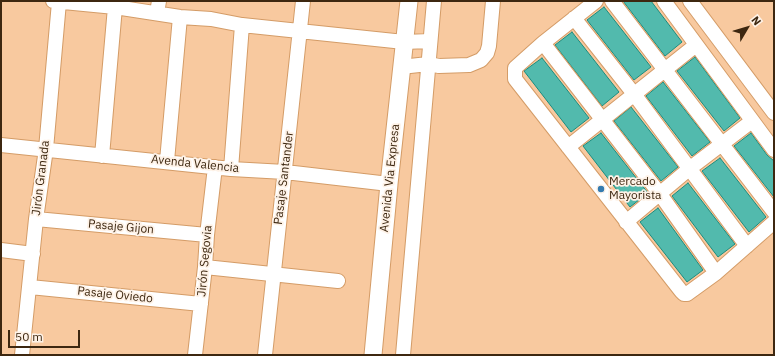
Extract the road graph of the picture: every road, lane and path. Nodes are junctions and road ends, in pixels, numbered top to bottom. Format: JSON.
{"nodes":[{"id":1,"x":56,"y":1,"type":"edge"},
{"id":2,"x":303,"y":1,"type":"edge"},
{"id":3,"x":409,"y":1,"type":"edge"},
{"id":4,"x":434,"y":1,"type":"edge"},
{"id":5,"x":493,"y":1,"type":"edge"},
{"id":6,"x":596,"y":1,"type":"edge"},
{"id":7,"x":612,"y":1,"type":"edge"},
{"id":8,"x":664,"y":1,"type":"edge"},
{"id":9,"x":690,"y":1,"type":"edge"},
{"id":10,"x":77,"y":2,"type":"edge"},
{"id":11,"x":115,"y":7,"type":"junction"},
{"id":12,"x":158,"y":7,"type":"edge"},
{"id":13,"x":180,"y":16,"type":"junction"},
{"id":14,"x":574,"y":18,"type":"junction"},
{"id":15,"x":242,"y":24,"type":"junction"},
{"id":16,"x":300,"y":30,"type":"junction"},
{"id":17,"x":430,"y":41,"type":"junction"},
{"id":18,"x":404,"y":42,"type":"junction"},
{"id":19,"x":543,"y":43,"type":"junction"},
{"id":20,"x":696,"y":45,"type":"junction"},
{"id":21,"x":428,"y":64,"type":"junction"},
{"id":22,"x":401,"y":67,"type":"junction"},
{"id":23,"x":665,"y":69,"type":"junction"},
{"id":24,"x":634,"y":94,"type":"junction"},
{"id":25,"x":774,"y":113,"type":"edge"},
{"id":26,"x":602,"y":119,"type":"junction"},
{"id":27,"x":752,"y":121,"type":"junction"},
{"id":28,"x":1,"y":144,"type":"edge"},
{"id":29,"x":722,"y":144,"type":"junction"},
{"id":30,"x":568,"y":147,"type":"junction"},
{"id":31,"x":46,"y":149,"type":"junction"},
{"id":32,"x":774,"y":150,"type":"edge"},
{"id":33,"x":102,"y":156,"type":"junction"},
{"id":34,"x":167,"y":161,"type":"junction"},
{"id":35,"x":215,"y":167,"type":"junction"},
{"id":36,"x":231,"y":168,"type":"junction"},
{"id":37,"x":689,"y":169,"type":"junction"},
{"id":38,"x":285,"y":172,"type":"junction"},
{"id":39,"x":389,"y":184,"type":"junction"},
{"id":40,"x":660,"y":194,"type":"junction"},
{"id":41,"x":774,"y":212,"type":"edge"},
{"id":42,"x":36,"y":219,"type":"junction"},
{"id":43,"x":626,"y":222,"type":"junction"},
{"id":44,"x":774,"y":222,"type":"edge"},
{"id":45,"x":207,"y":235,"type":"junction"},
{"id":46,"x":747,"y":246,"type":"junction"},
{"id":47,"x":1,"y":250,"type":"edge"},
{"id":48,"x":33,"y":254,"type":"junction"},
{"id":49,"x":205,"y":267,"type":"junction"},
{"id":50,"x":716,"y":272,"type":"junction"},
{"id":51,"x":272,"y":274,"type":"junction"},
{"id":52,"x":338,"y":281,"type":"dead end"},
{"id":53,"x":30,"y":287,"type":"junction"},
{"id":54,"x":201,"y":304,"type":"junction"},
{"id":55,"x":22,"y":355,"type":"edge"},
{"id":56,"x":195,"y":355,"type":"edge"},
{"id":57,"x":265,"y":355,"type":"edge"},
{"id":58,"x":373,"y":355,"type":"edge"},
{"id":59,"x":403,"y":355,"type":"edge"}],
"edges":[{"from":1,"to":10,"type":"street"},
{"from":1,"to":31,"type":"street","name":"Jirón Granada"},
{"from":2,"to":16,"type":"street","name":"Pasaje Santander"},
{"from":3,"to":18,"type":"main road","name":"Avenida Via Expresa"},
{"from":4,"to":17,"type":"street"},
{"from":5,"to":21,"type":"street"},
{"from":6,"to":14,"type":"street"},
{"from":7,"to":23,"type":"street"},
{"from":8,"to":20,"type":"street"},
{"from":9,"to":25,"type":"street"},
{"from":10,"to":11,"type":"street"},
{"from":11,"to":12,"type":"street"},
{"from":11,"to":33,"type":"street"},
{"from":12,"to":13,"type":"street"},
{"from":13,"to":15,"type":"street"},
{"from":13,"to":34,"type":"street"},
{"from":14,"to":19,"type":"street"},
{"from":14,"to":24,"type":"street"},
{"from":15,"to":16,"type":"street"},
{"from":15,"to":36,"type":"street"},
{"from":16,"to":18,"type":"street"},
{"from":16,"to":38,"type":"street","name":"Pasaje Santander"},
{"from":17,"to":18,"type":"street"},
{"from":17,"to":21,"type":"street"},
{"from":18,"to":22,"type":"main road","name":"Avenida Via Expresa"},
{"from":19,"to":26,"type":"street"},
{"from":19,"to":30,"type":"street"},
{"from":20,"to":23,"type":"street"},
{"from":20,"to":27,"type":"street"},
{"from":21,"to":22,"type":"street"},
{"from":21,"to":59,"type":"street"},
{"from":22,"to":39,"type":"main road","name":"Avenida Via Expresa"},
{"from":23,"to":24,"type":"street"},
{"from":23,"to":29,"type":"street"},
{"from":24,"to":26,"type":"street"},
{"from":24,"to":37,"type":"street"},
{"from":26,"to":30,"type":"street"},
{"from":26,"to":40,"type":"street"},
{"from":27,"to":29,"type":"street"},
{"from":27,"to":32,"type":"street"},
{"from":28,"to":31,"type":"street","name":"Avenda Valencia"},
{"from":29,"to":37,"type":"street"},
{"from":29,"to":41,"type":"street"},
{"from":30,"to":43,"type":"street"},
{"from":31,"to":33,"type":"street","name":"Avenda Valencia"},
{"from":31,"to":42,"type":"street","name":"Jirón Granada"},
{"from":33,"to":34,"type":"street","name":"Avenda Valencia"},
{"from":34,"to":35,"type":"street","name":"Avenda Valencia"},
{"from":35,"to":36,"type":"street","name":"Avenda Valencia"},
{"from":35,"to":45,"type":"street","name":"Jirón Segovia"},
{"from":36,"to":38,"type":"street","name":"Avenda Valencia"},
{"from":37,"to":40,"type":"street"},
{"from":37,"to":46,"type":"street"},
{"from":38,"to":39,"type":"street","name":"Avenda Valencia"},
{"from":38,"to":51,"type":"street","name":"Pasaje Santander"},
{"from":39,"to":58,"type":"main road","name":"Avenida Via Expresa"},
{"from":40,"to":43,"type":"street"},
{"from":40,"to":50,"type":"street"},
{"from":42,"to":45,"type":"street","name":"Pasaje Gijon"},
{"from":42,"to":48,"type":"street","name":"Jirón Granada"},
{"from":43,"to":50,"type":"street"},
{"from":44,"to":46,"type":"street"},
{"from":45,"to":49,"type":"street","name":"Jirón Segovia"},
{"from":46,"to":50,"type":"street"},
{"from":47,"to":48,"type":"street"},
{"from":48,"to":53,"type":"street","name":"Jirón Granada"},
{"from":49,"to":51,"type":"street"},
{"from":49,"to":54,"type":"street","name":"Jirón Segovia"},
{"from":51,"to":52,"type":"street"},
{"from":51,"to":57,"type":"street","name":"Pasaje Santander"},
{"from":53,"to":54,"type":"street","name":"Pasaje Oviedo"},
{"from":53,"to":55,"type":"street","name":"Jirón Granada"},
{"from":54,"to":56,"type":"street","name":"Jirón Segovia"}]}
